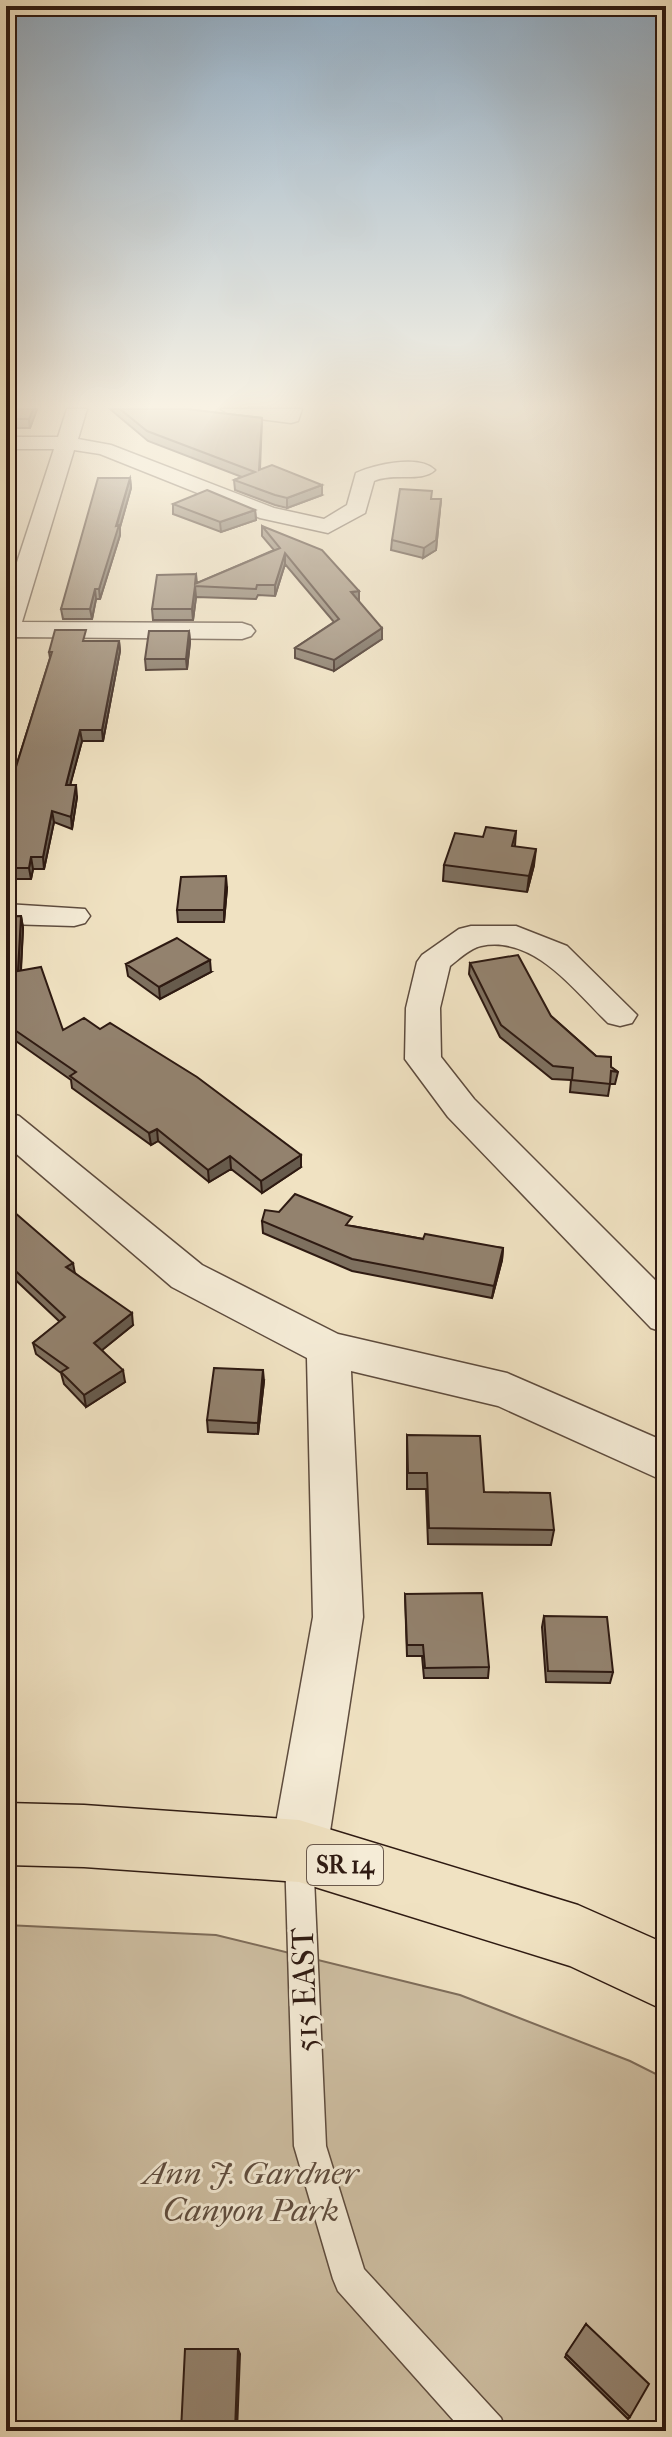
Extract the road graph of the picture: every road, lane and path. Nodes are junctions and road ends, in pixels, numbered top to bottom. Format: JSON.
{"nodes":[{"id":1,"x":41,"y":523,"type":"edge"},
{"id":2,"x":313,"y":523,"type":"edge"},
{"id":3,"x":333,"y":523,"type":"edge"},
{"id":4,"x":7,"y":631,"type":"edge"},
{"id":5,"x":242,"y":631,"type":"dead end"},
{"id":6,"x":6,"y":914,"type":"edge"},
{"id":7,"x":74,"y":916,"type":"dead end"},
{"id":8,"x":620,"y":1015,"type":"dead end"},
{"id":9,"x":6,"y":1125,"type":"edge"},
{"id":10,"x":666,"y":1317,"type":"edge"},
{"id":11,"x":328,"y":1349,"type":"junction"},
{"id":12,"x":666,"y":1463,"type":"edge"},
{"id":13,"x":6,"y":1834,"type":"edge"},
{"id":14,"x":299,"y":1851,"type":"junction"},
{"id":15,"x":666,"y":1978,"type":"edge"},
{"id":16,"x":488,"y":2431,"type":"edge"}],
"edges":[{"from":1,"to":4,"type":"street"},
{"from":2,"to":3,"type":"street"},
{"from":4,"to":5,"type":"street"},
{"from":6,"to":7,"type":"street"},
{"from":8,"to":10,"type":"street"},
{"from":9,"to":11,"type":"street"},
{"from":11,"to":12,"type":"street"},
{"from":11,"to":14,"type":"street","name":"515 EAST"},
{"from":13,"to":14,"type":"main road","number":"SR 14"},
{"from":14,"to":15,"type":"main road","number":"SR 14"},
{"from":14,"to":16,"type":"lane","name":"515 EAST"}]}
